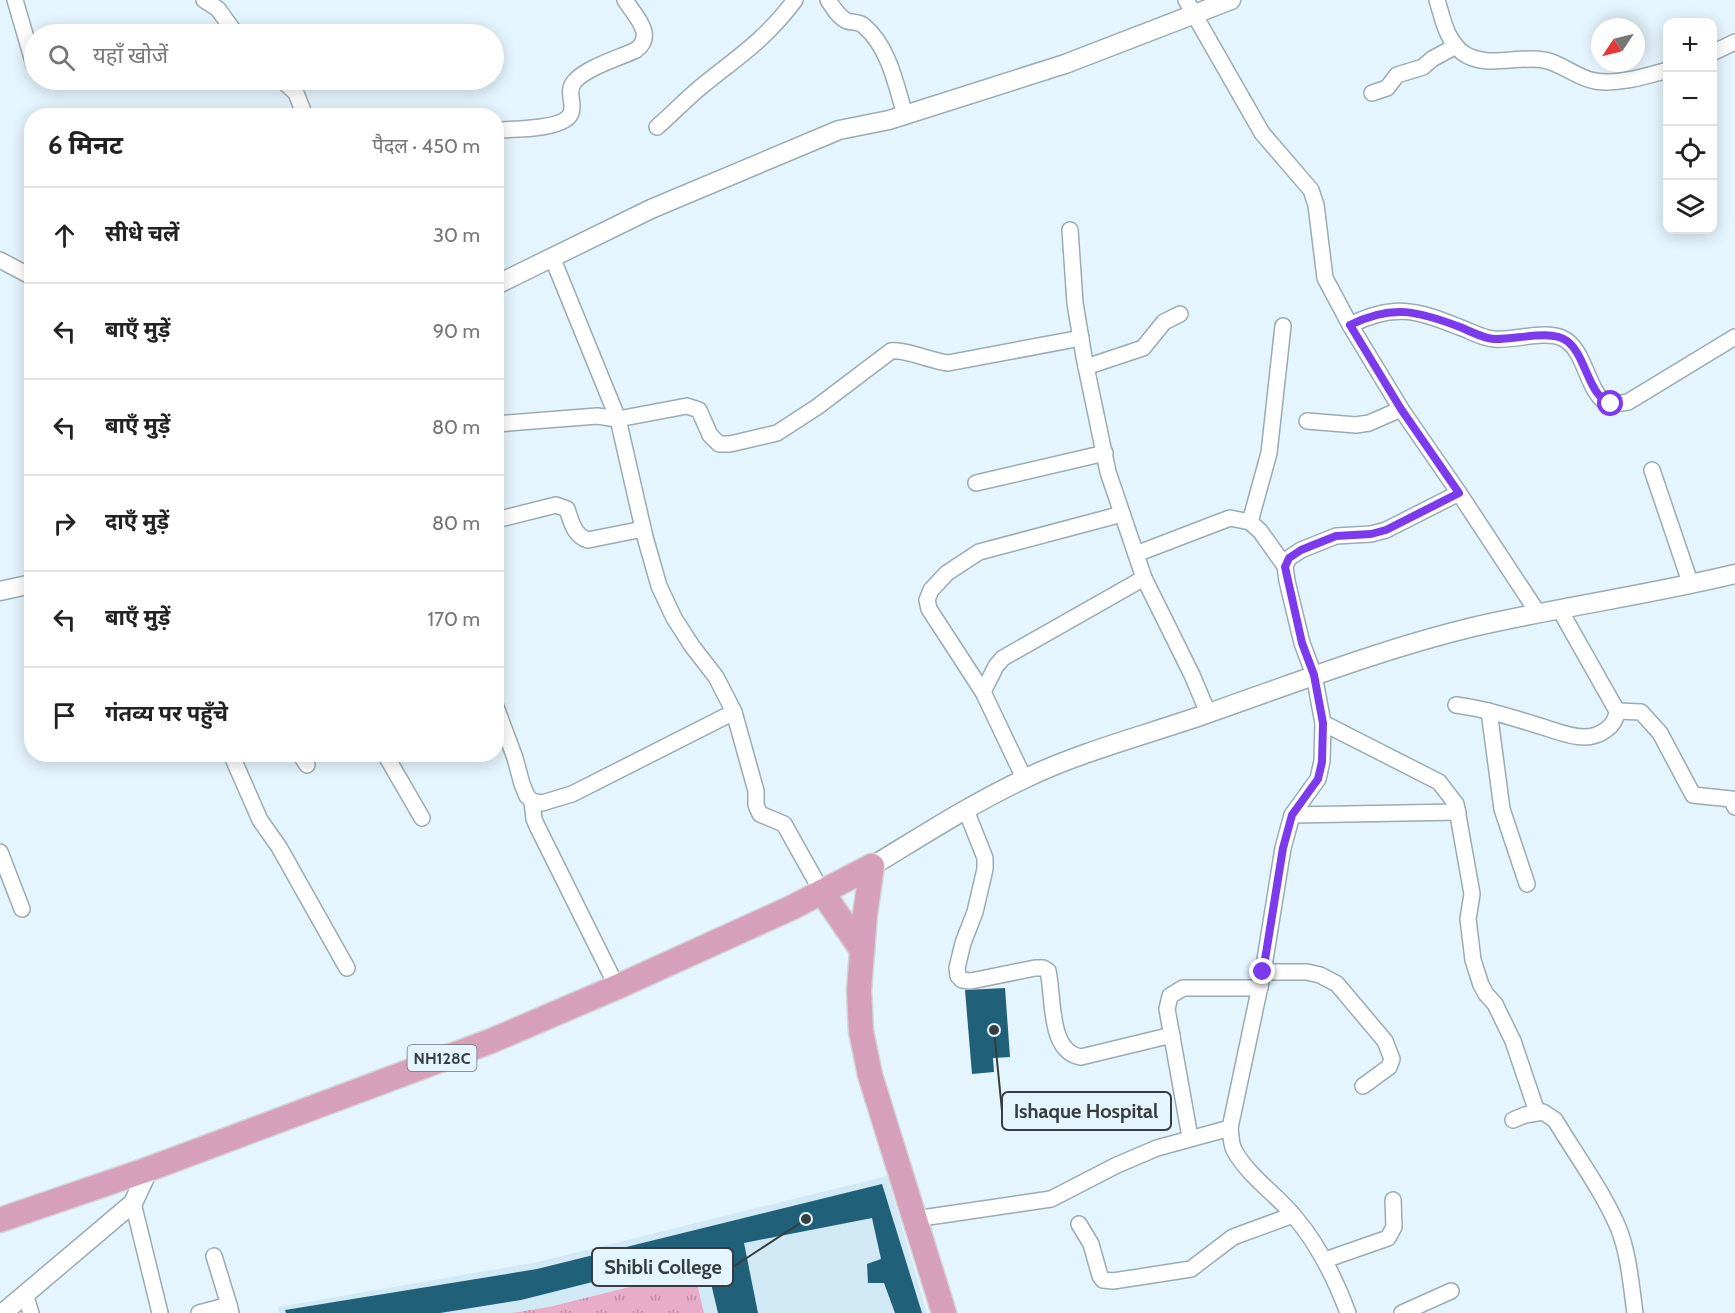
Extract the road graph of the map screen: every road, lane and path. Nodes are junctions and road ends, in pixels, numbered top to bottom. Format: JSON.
{"nodes":[{"id":1,"x":15,"y":0,"type":"edge"},
{"id":2,"x":204,"y":0,"type":"edge"},
{"id":3,"x":625,"y":0,"type":"edge"},
{"id":4,"x":795,"y":0,"type":"edge"},
{"id":5,"x":828,"y":0,"type":"edge"},
{"id":6,"x":1231,"y":0,"type":"edge"},
{"id":7,"x":1437,"y":0,"type":"edge"},
{"id":8,"x":222,"y":5,"type":"edge"},
{"id":9,"x":1190,"y":7,"type":"edge"},
{"id":10,"x":231,"y":24,"type":"edge"},
{"id":11,"x":24,"y":31,"type":"edge"},
{"id":12,"x":1735,"y":42,"type":"edge"},
{"id":13,"x":1456,"y":46,"type":"junction"},
{"id":14,"x":1717,"y":51,"type":"edge"},
{"id":15,"x":1663,"y":71,"type":"edge"},
{"id":16,"x":293,"y":90,"type":"edge"},
{"id":17,"x":1372,"y":93,"type":"dead end"},
{"id":18,"x":302,"y":108,"type":"edge"},
{"id":19,"x":905,"y":115,"type":"junction"},
{"id":20,"x":657,"y":127,"type":"dead end"},
{"id":21,"x":504,"y":129,"type":"edge"},
{"id":22,"x":1070,"y":230,"type":"dead end"},
{"id":23,"x":552,"y":257,"type":"junction"},
{"id":24,"x":0,"y":260,"type":"edge"},
{"id":25,"x":24,"y":273,"type":"edge"},
{"id":26,"x":504,"y":281,"type":"edge"},
{"id":27,"x":1180,"y":314,"type":"dead end"},
{"id":28,"x":1350,"y":325,"type":"junction"},
{"id":29,"x":1282,"y":326,"type":"dead end"},
{"id":30,"x":1735,"y":337,"type":"edge"},
{"id":31,"x":1081,"y":338,"type":"junction"},
{"id":32,"x":1086,"y":367,"type":"junction"},
{"id":33,"x":1401,"y":409,"type":"junction"},
{"id":34,"x":618,"y":419,"type":"junction"},
{"id":35,"x":1307,"y":421,"type":"dead end"},
{"id":36,"x":504,"y":423,"type":"edge"},
{"id":37,"x":1105,"y":453,"type":"junction"},
{"id":38,"x":1652,"y":470,"type":"dead end"},
{"id":39,"x":976,"y":483,"type":"dead end"},
{"id":40,"x":1459,"y":493,"type":"junction"},
{"id":41,"x":1122,"y":514,"type":"junction"},
{"id":42,"x":504,"y":518,"type":"edge"},
{"id":43,"x":1250,"y":522,"type":"junction"},
{"id":44,"x":643,"y":529,"type":"junction"},
{"id":45,"x":1136,"y":554,"type":"junction"},
{"id":46,"x":1285,"y":567,"type":"junction"},
{"id":47,"x":1735,"y":574,"type":"edge"},
{"id":48,"x":1144,"y":578,"type":"junction"},
{"id":49,"x":1691,"y":585,"type":"junction"},
{"id":50,"x":24,"y":586,"type":"edge"},
{"id":51,"x":0,"y":591,"type":"edge"},
{"id":52,"x":1560,"y":610,"type":"junction"},
{"id":53,"x":1538,"y":613,"type":"junction"},
{"id":54,"x":1314,"y":675,"type":"junction"},
{"id":55,"x":983,"y":692,"type":"junction"},
{"id":56,"x":1456,"y":705,"type":"dead end"},
{"id":57,"x":1489,"y":711,"type":"junction"},
{"id":58,"x":1617,"y":711,"type":"junction"},
{"id":59,"x":734,"y":712,"type":"junction"},
{"id":60,"x":1208,"y":713,"type":"junction"},
{"id":61,"x":1323,"y":723,"type":"junction"},
{"id":62,"x":504,"y":728,"type":"edge"},
{"id":63,"x":235,"y":762,"type":"edge"},
{"id":64,"x":390,"y":762,"type":"edge"},
{"id":65,"x":1024,"y":778,"type":"junction"},
{"id":66,"x":532,"y":801,"type":"junction"},
{"id":67,"x":1735,"y":807,"type":"edge"},
{"id":68,"x":966,"y":810,"type":"junction"},
{"id":69,"x":1458,"y":812,"type":"junction"},
{"id":70,"x":1292,"y":815,"type":"junction"},
{"id":71,"x":422,"y":818,"type":"dead end"},
{"id":72,"x":0,"y":852,"type":"edge"},
{"id":73,"x":872,"y":866,"type":"junction"},
{"id":74,"x":1527,"y":884,"type":"dead end"},
{"id":75,"x":822,"y":892,"type":"junction"},
{"id":76,"x":22,"y":909,"type":"dead end"},
{"id":77,"x":862,"y":950,"type":"junction"},
{"id":78,"x":347,"y":968,"type":"dead end"},
{"id":79,"x":1263,"y":972,"type":"junction"},
{"id":80,"x":617,"y":987,"type":"junction"},
{"id":81,"x":1260,"y":988,"type":"junction"},
{"id":82,"x":1172,"y":1035,"type":"junction"},
{"id":83,"x":1362,"y":1086,"type":"dead end"},
{"id":84,"x":1537,"y":1112,"type":"junction"},
{"id":85,"x":1513,"y":1120,"type":"dead end"},
{"id":86,"x":1230,"y":1128,"type":"junction"},
{"id":87,"x":1190,"y":1137,"type":"junction"},
{"id":88,"x":149,"y":1169,"type":"junction"},
{"id":89,"x":1393,"y":1200,"type":"dead end"},
{"id":90,"x":133,"y":1203,"type":"junction"},
{"id":91,"x":1293,"y":1215,"type":"junction"},
{"id":92,"x":915,"y":1219,"type":"junction"},
{"id":93,"x":0,"y":1220,"type":"edge"},
{"id":94,"x":1079,"y":1224,"type":"dead end"},
{"id":95,"x":214,"y":1256,"type":"dead end"},
{"id":96,"x":1325,"y":1260,"type":"junction"},
{"id":97,"x":1451,"y":1292,"type":"dead end"},
{"id":98,"x":25,"y":1294,"type":"junction"},
{"id":99,"x":230,"y":1309,"type":"edge"},
{"id":100,"x":3,"y":1313,"type":"edge"},
{"id":101,"x":31,"y":1313,"type":"edge"},
{"id":102,"x":160,"y":1313,"type":"edge"},
{"id":103,"x":199,"y":1313,"type":"edge"},
{"id":104,"x":944,"y":1313,"type":"edge"},
{"id":105,"x":1348,"y":1313,"type":"edge"},
{"id":106,"x":1402,"y":1313,"type":"edge"},
{"id":107,"x":1635,"y":1313,"type":"edge"}],
"edges":[{"from":1,"to":11,"type":"street"},
{"from":2,"to":8,"type":"street"},
{"from":3,"to":21,"type":"street"},
{"from":4,"to":20,"type":"street"},
{"from":5,"to":19,"type":"street"},
{"from":6,"to":9,"type":"street"},
{"from":7,"to":13,"type":"street"},
{"from":8,"to":10,"type":"street"},
{"from":9,"to":19,"type":"street"},
{"from":9,"to":28,"type":"street"},
{"from":12,"to":14,"type":"street"},
{"from":13,"to":15,"type":"street"},
{"from":13,"to":17,"type":"street"},
{"from":16,"to":18,"type":"street"},
{"from":19,"to":23,"type":"street"},
{"from":22,"to":31,"type":"street"},
{"from":23,"to":26,"type":"street"},
{"from":23,"to":34,"type":"street"},
{"from":24,"to":25,"type":"street"},
{"from":27,"to":32,"type":"street"},
{"from":28,"to":30,"type":"street"},
{"from":28,"to":33,"type":"street"},
{"from":29,"to":43,"type":"street"},
{"from":31,"to":32,"type":"street"},
{"from":31,"to":34,"type":"street"},
{"from":32,"to":37,"type":"street"},
{"from":33,"to":35,"type":"street"},
{"from":33,"to":40,"type":"street"},
{"from":34,"to":36,"type":"street"},
{"from":34,"to":44,"type":"street"},
{"from":37,"to":39,"type":"street"},
{"from":37,"to":41,"type":"street"},
{"from":38,"to":49,"type":"street"},
{"from":40,"to":46,"type":"street"},
{"from":40,"to":53,"type":"street"},
{"from":41,"to":45,"type":"street"},
{"from":41,"to":55,"type":"street"},
{"from":42,"to":44,"type":"street"},
{"from":43,"to":45,"type":"street"},
{"from":43,"to":46,"type":"street"},
{"from":44,"to":59,"type":"street"},
{"from":45,"to":48,"type":"street"},
{"from":46,"to":54,"type":"street"},
{"from":47,"to":49,"type":"street"},
{"from":48,"to":55,"type":"street"},
{"from":48,"to":60,"type":"street"},
{"from":49,"to":52,"type":"street"},
{"from":50,"to":51,"type":"street"},
{"from":52,"to":53,"type":"street"},
{"from":52,"to":58,"type":"street"},
{"from":53,"to":54,"type":"street"},
{"from":54,"to":60,"type":"street"},
{"from":54,"to":61,"type":"street"},
{"from":55,"to":65,"type":"street"},
{"from":56,"to":57,"type":"street"},
{"from":57,"to":58,"type":"street"},
{"from":57,"to":74,"type":"street"},
{"from":58,"to":67,"type":"street"},
{"from":59,"to":66,"type":"street"},
{"from":59,"to":75,"type":"street"},
{"from":60,"to":65,"type":"street"},
{"from":61,"to":69,"type":"street"},
{"from":61,"to":70,"type":"street"},
{"from":62,"to":66,"type":"street"},
{"from":63,"to":78,"type":"street"},
{"from":64,"to":71,"type":"street"},
{"from":65,"to":68,"type":"street"},
{"from":66,"to":80,"type":"street"},
{"from":68,"to":73,"type":"street"},
{"from":68,"to":82,"type":"street"},
{"from":69,"to":70,"type":"street"},
{"from":69,"to":84,"type":"street"},
{"from":70,"to":79,"type":"street"},
{"from":72,"to":76,"type":"street"},
{"from":73,"to":75,"type":"highway","number":"NH128C"},
{"from":73,"to":77,"type":"highway"},
{"from":75,"to":77,"type":"highway"},
{"from":75,"to":80,"type":"highway","number":"NH128C"},
{"from":77,"to":92,"type":"highway"},
{"from":79,"to":81,"type":"street"},
{"from":79,"to":83,"type":"street"},
{"from":80,"to":88,"type":"highway","number":"NH128C"},
{"from":81,"to":82,"type":"street"},
{"from":81,"to":86,"type":"street"},
{"from":82,"to":87,"type":"street"},
{"from":84,"to":85,"type":"street"},
{"from":84,"to":107,"type":"street"},
{"from":86,"to":87,"type":"street"},
{"from":86,"to":91,"type":"street"},
{"from":87,"to":92,"type":"street"},
{"from":88,"to":90,"type":"street"},
{"from":88,"to":93,"type":"highway","number":"NH128C"},
{"from":89,"to":96,"type":"street"},
{"from":90,"to":98,"type":"street"},
{"from":90,"to":102,"type":"street"},
{"from":91,"to":94,"type":"street"},
{"from":91,"to":96,"type":"street"},
{"from":92,"to":104,"type":"highway"},
{"from":95,"to":99,"type":"street"},
{"from":96,"to":105,"type":"street"},
{"from":97,"to":106,"type":"street"},
{"from":98,"to":100,"type":"street"},
{"from":98,"to":101,"type":"street"},
{"from":99,"to":103,"type":"street"}]}
